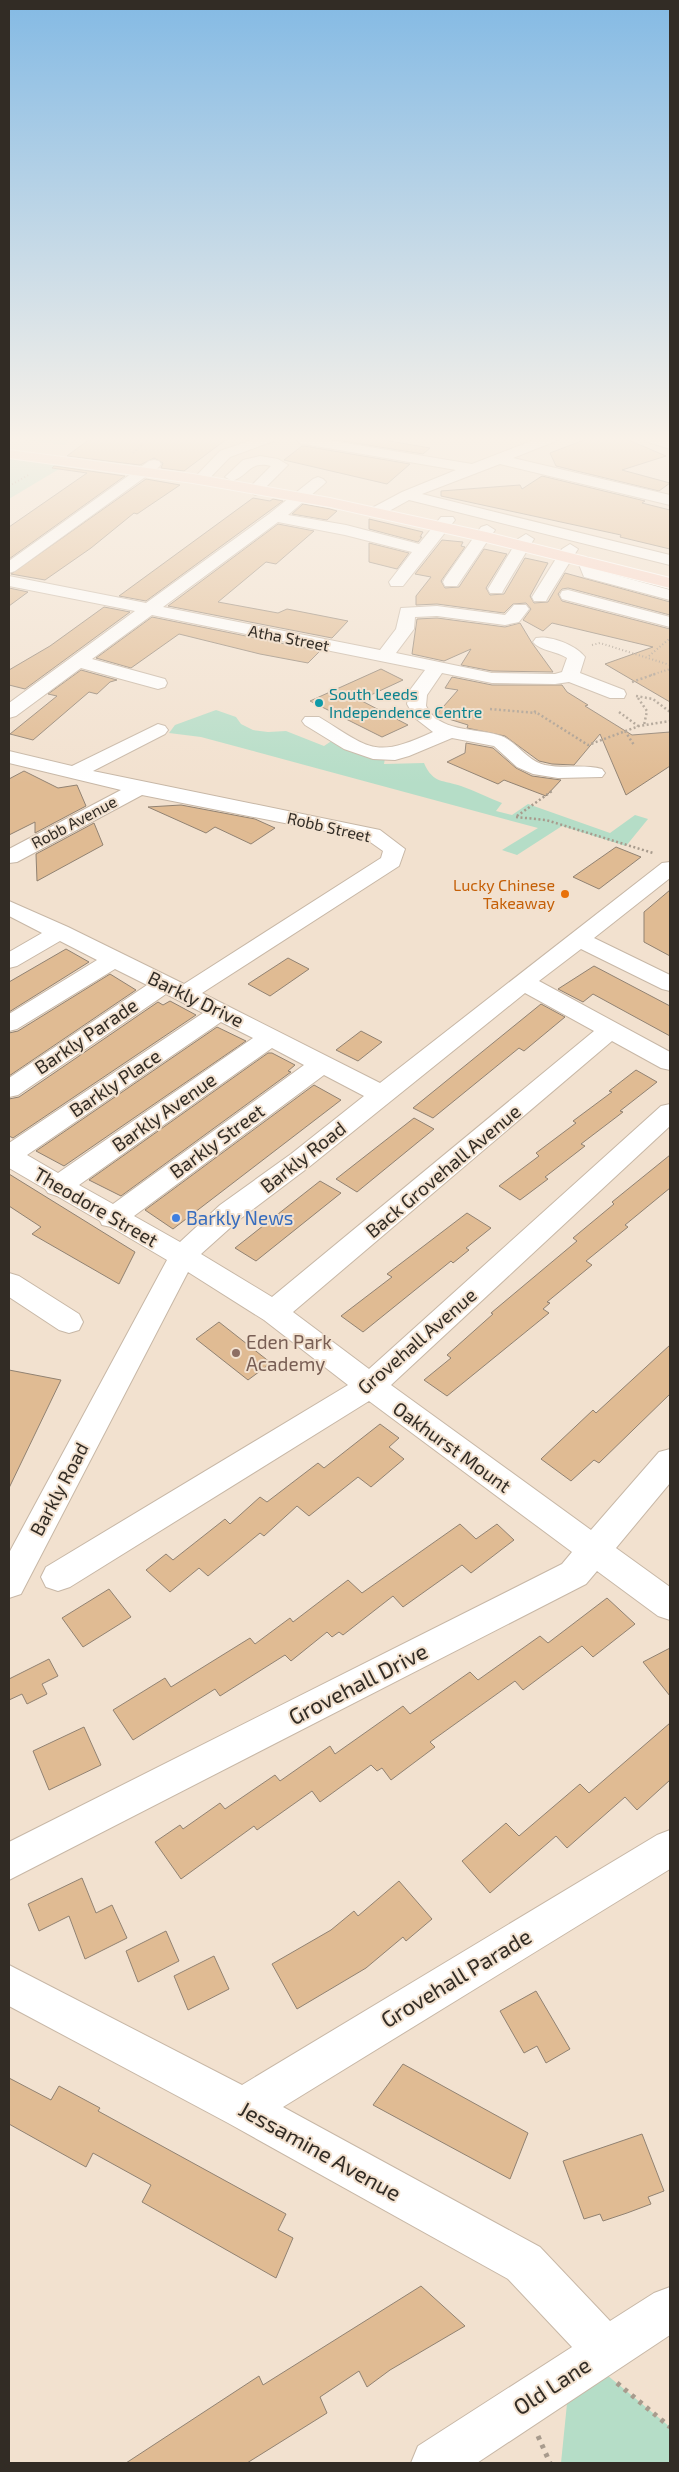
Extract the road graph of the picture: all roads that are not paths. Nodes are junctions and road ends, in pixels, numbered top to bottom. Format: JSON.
{"nodes":[{"id":1,"x":29,"y":553,"type":"edge"},
{"id":2,"x":225,"y":553,"type":"edge"},
{"id":3,"x":420,"y":553,"type":"edge"},
{"id":4,"x":471,"y":553,"type":"edge"},
{"id":5,"x":518,"y":553,"type":"edge"},
{"id":6,"x":567,"y":553,"type":"joint"},
{"id":7,"x":569,"y":553,"type":"edge"},
{"id":8,"x":645,"y":553,"type":"edge"},
{"id":9,"x":670,"y":560,"type":"edge"},
{"id":10,"x":586,"y":562,"type":"junction"},
{"id":11,"x":9,"y":568,"type":"edge"},
{"id":12,"x":670,"y":574,"type":"edge"},
{"id":13,"x":9,"y":581,"type":"edge"},
{"id":14,"x":397,"y":582,"type":"dead end"},
{"id":15,"x":451,"y":582,"type":"dead end"},
{"id":16,"x":670,"y":583,"type":"edge"},
{"id":17,"x":496,"y":589,"type":"dead end"},
{"id":18,"x":568,"y":595,"type":"dead end"},
{"id":19,"x":670,"y":595,"type":"edge"},
{"id":20,"x":540,"y":597,"type":"dead end"},
{"id":21,"x":520,"y":609,"type":"dead end"},
{"id":22,"x":148,"y":610,"type":"junction"},
{"id":23,"x":670,"y":622,"type":"edge"},
{"id":24,"x":542,"y":642,"type":"dead end"},
{"id":25,"x":384,"y":657,"type":"junction"},
{"id":26,"x":78,"y":661,"type":"junction"},
{"id":27,"x":437,"y":667,"type":"junction"},
{"id":28,"x":570,"y":676,"type":"junction"},
{"id":29,"x":158,"y":683,"type":"dead end"},
{"id":30,"x":620,"y":693,"type":"road end"},
{"id":31,"x":9,"y":712,"type":"edge"},
{"id":32,"x":312,"y":721,"type":"dead end"},
{"id":33,"x":158,"y":730,"type":"dead end"},
{"id":34,"x":449,"y":732,"type":"junction"},
{"id":35,"x":9,"y":758,"type":"edge"},
{"id":36,"x":74,"y":773,"type":"junction"},
{"id":37,"x":595,"y":773,"type":"dead end"},
{"id":38,"x":139,"y":788,"type":"junction"},
{"id":39,"x":9,"y":857,"type":"edge"},
{"id":40,"x":665,"y":861,"type":"edge"},
{"id":41,"x":9,"y":908,"type":"edge"},
{"id":42,"x":60,"y":932,"type":"junction"},
{"id":43,"x":579,"y":939,"type":"junction"},
{"id":44,"x":114,"y":959,"type":"junction"},
{"id":45,"x":9,"y":961,"type":"edge"},
{"id":46,"x":523,"y":982,"type":"junction"},
{"id":47,"x":670,"y":984,"type":"edge"},
{"id":48,"x":175,"y":989,"type":"junction"},
{"id":49,"x":220,"y":1012,"type":"junction"},
{"id":50,"x":9,"y":1024,"type":"edge"},
{"id":51,"x":611,"y":1029,"type":"junction"},
{"id":52,"x":271,"y":1037,"type":"junction"},
{"id":53,"x":670,"y":1062,"type":"edge"},
{"id":54,"x":322,"y":1064,"type":"junction"},
{"id":55,"x":9,"y":1089,"type":"edge"},
{"id":56,"x":381,"y":1094,"type":"junction"},
{"id":57,"x":670,"y":1112,"type":"edge"},
{"id":58,"x":9,"y":1156,"type":"edge"},
{"id":59,"x":57,"y":1187,"type":"junction"},
{"id":60,"x":112,"y":1218,"type":"junction"},
{"id":61,"x":183,"y":1256,"type":"junction"},
{"id":62,"x":9,"y":1283,"type":"edge"},
{"id":63,"x":274,"y":1312,"type":"junction"},
{"id":64,"x":69,"y":1322,"type":"dead end"},
{"id":65,"x":370,"y":1386,"type":"junction"},
{"id":66,"x":670,"y":1461,"type":"edge"},
{"id":67,"x":593,"y":1551,"type":"junction"},
{"id":68,"x":58,"y":1578,"type":"dead end"},
{"id":69,"x":9,"y":1584,"type":"edge"},
{"id":70,"x":670,"y":1606,"type":"edge"},
{"id":71,"x":670,"y":1848,"type":"edge"},
{"id":72,"x":9,"y":1862,"type":"edge"},
{"id":73,"x":9,"y":1985,"type":"edge"},
{"id":74,"x":243,"y":2108,"type":"junction"},
{"id":75,"x":670,"y":2309,"type":"edge"},
{"id":76,"x":598,"y":2356,"type":"junction"},
{"id":77,"x":435,"y":2463,"type":"edge"}],
"edges":[{"from":1,"to":11,"type":"street"},
{"from":2,"to":22,"type":"street"},
{"from":3,"to":14,"type":"street"},
{"from":4,"to":15,"type":"street"},
{"from":5,"to":17,"type":"street"},
{"from":6,"to":10,"type":"main road"},
{"from":6,"to":20,"type":"street"},
{"from":7,"to":12,"type":"main road"},
{"from":8,"to":9,"type":"street"},
{"from":10,"to":16,"type":"main road"},
{"from":10,"to":19,"type":"street"},
{"from":13,"to":22,"type":"street","name":"Atha Street"},
{"from":18,"to":23,"type":"street"},
{"from":21,"to":25,"type":"street"},
{"from":22,"to":25,"type":"street","name":"Atha Street"},
{"from":22,"to":26,"type":"street"},
{"from":24,"to":28,"type":"street"},
{"from":25,"to":27,"type":"street","name":"Atha Street"},
{"from":26,"to":29,"type":"street"},
{"from":26,"to":31,"type":"street"},
{"from":27,"to":28,"type":"street","name":"Atha Street"},
{"from":27,"to":34,"type":"street"},
{"from":28,"to":30,"type":"street","name":"Atha Street"},
{"from":32,"to":34,"type":"street"},
{"from":33,"to":36,"type":"street"},
{"from":34,"to":37,"type":"street"},
{"from":35,"to":36,"type":"street","name":"Robb Street"},
{"from":36,"to":38,"type":"street","name":"Robb Street"},
{"from":38,"to":39,"type":"street","name":"Robb Avenue"},
{"from":38,"to":48,"type":"street","name":"Robb Street"},
{"from":40,"to":43,"type":"street","name":"Barkly Road"},
{"from":41,"to":42,"type":"street","name":"Barkly Drive"},
{"from":42,"to":44,"type":"street","name":"Barkly Drive"},
{"from":42,"to":45,"type":"street"},
{"from":43,"to":46,"type":"street","name":"Barkly Road"},
{"from":43,"to":47,"type":"street"},
{"from":44,"to":48,"type":"street","name":"Barkly Drive"},
{"from":44,"to":50,"type":"street"},
{"from":46,"to":51,"type":"street"},
{"from":46,"to":56,"type":"street","name":"Barkly Road"},
{"from":48,"to":49,"type":"street","name":"Barkly Drive"},
{"from":48,"to":55,"type":"street","name":"Barkly Parade"},
{"from":49,"to":52,"type":"street","name":"Barkly Drive"},
{"from":49,"to":58,"type":"street","name":"Barkly Place"},
{"from":51,"to":53,"type":"street"},
{"from":51,"to":63,"type":"street","name":"Back Grovehall Avenue"},
{"from":52,"to":54,"type":"street","name":"Barkly Drive"},
{"from":52,"to":59,"type":"street","name":"Barkly Avenue"},
{"from":54,"to":56,"type":"street","name":"Barkly Drive"},
{"from":54,"to":60,"type":"street","name":"Barkly Street"},
{"from":56,"to":61,"type":"street","name":"Barkly Road"},
{"from":57,"to":65,"type":"street","name":"Grovehall Avenue"},
{"from":58,"to":59,"type":"street","name":"Theodore Street"},
{"from":59,"to":60,"type":"street","name":"Theodore Street"},
{"from":60,"to":61,"type":"street","name":"Theodore Street"},
{"from":61,"to":63,"type":"street","name":"Oakhurst Mount"},
{"from":61,"to":69,"type":"street","name":"Barkly Road"},
{"from":62,"to":64,"type":"street"},
{"from":63,"to":65,"type":"street","name":"Oakhurst Mount"},
{"from":65,"to":67,"type":"street","name":"Oakhurst Mount"},
{"from":65,"to":68,"type":"street","name":"Grovehall Avenue"},
{"from":66,"to":67,"type":"street","name":"Grovehall Drive"},
{"from":67,"to":70,"type":"street","name":"Oakhurst Mount"},
{"from":67,"to":72,"type":"street","name":"Grovehall Drive"},
{"from":71,"to":74,"type":"street","name":"Grovehall Parade"},
{"from":73,"to":74,"type":"street","name":"Jessamine Avenue"},
{"from":74,"to":76,"type":"street","name":"Jessamine Avenue"},
{"from":75,"to":76,"type":"street","name":"Old Lane"},
{"from":76,"to":77,"type":"street","name":"Old Lane"}]}
